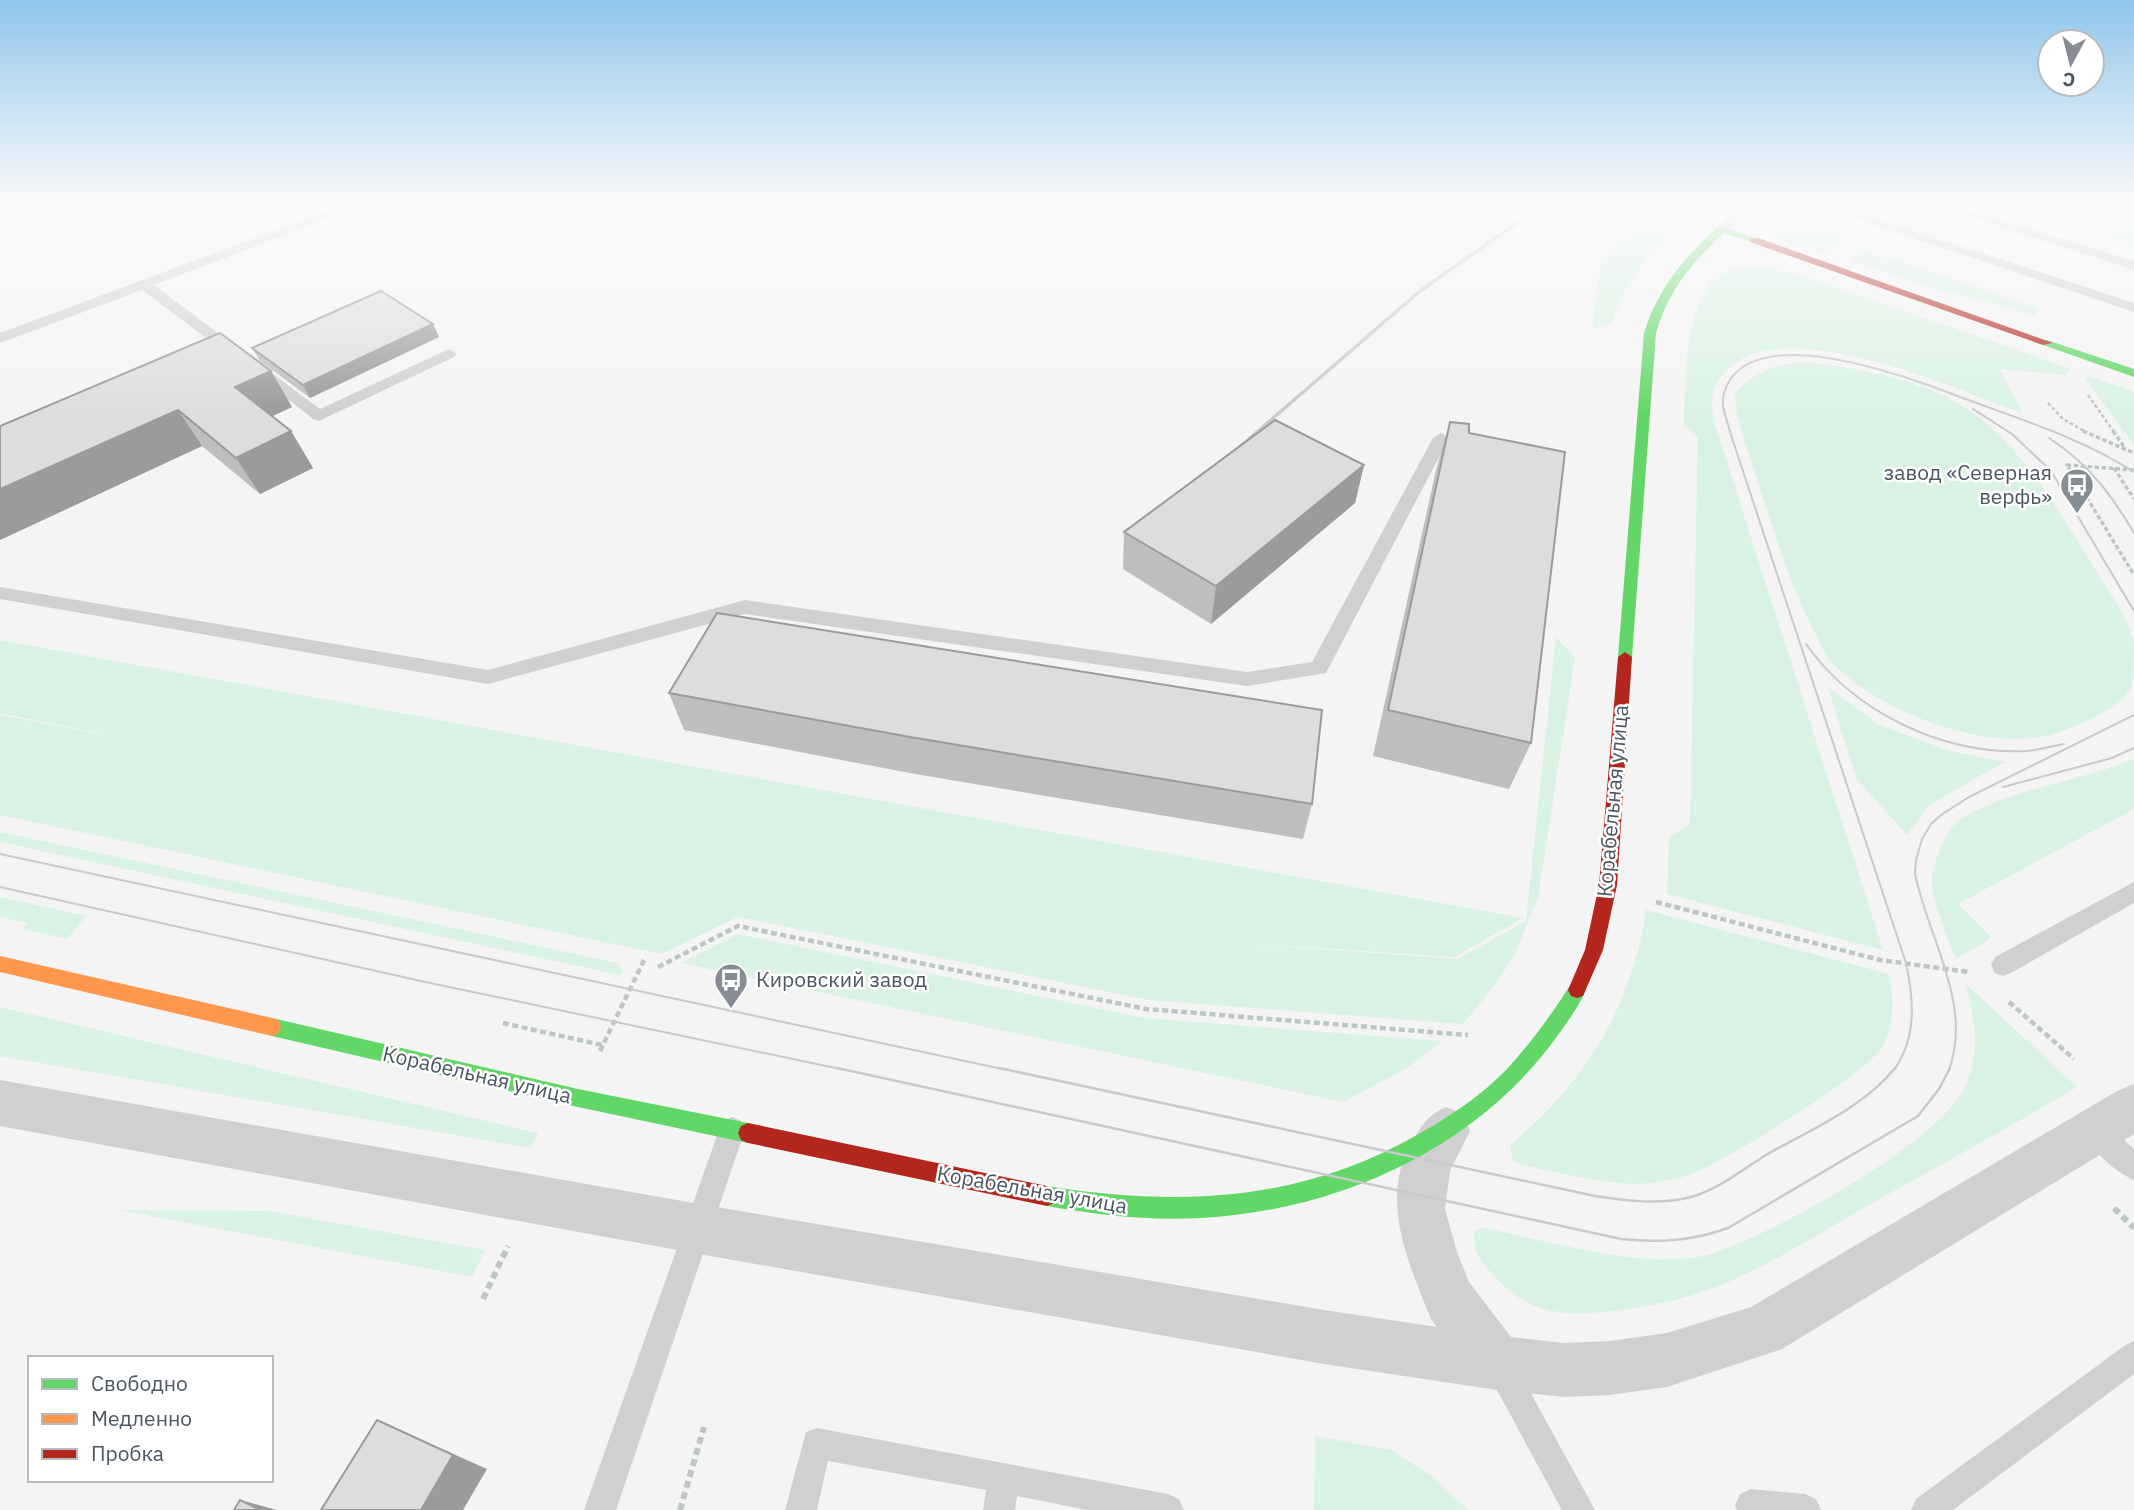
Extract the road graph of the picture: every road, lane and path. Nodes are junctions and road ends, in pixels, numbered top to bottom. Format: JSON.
{"nodes":[{"id":1,"x":173,"y":274,"type":"edge"},
{"id":2,"x":1674,"y":274,"type":"edge"},
{"id":3,"x":1851,"y":274,"type":"edge"},
{"id":4,"x":2032,"y":274,"type":"edge"},
{"id":5,"x":145,"y":285,"type":"junction"},
{"id":6,"x":2134,"y":308,"type":"edge"},
{"id":7,"x":0,"y":338,"type":"edge"},
{"id":8,"x":449,"y":354,"type":"dead end"},
{"id":9,"x":2134,"y":373,"type":"edge"},
{"id":10,"x":2084,"y":389,"type":"dead end"},
{"id":11,"x":2048,"y":403,"type":"dead end"},
{"id":12,"x":1441,"y":438,"type":"dead end"},
{"id":13,"x":2126,"y":449,"type":"junction"},
{"id":14,"x":2134,"y":453,"type":"edge"},
{"id":15,"x":2114,"y":468,"type":"junction"},
{"id":16,"x":2134,"y":470,"type":"edge"},
{"id":17,"x":2134,"y":499,"type":"edge"},
{"id":18,"x":2134,"y":575,"type":"edge"},
{"id":19,"x":0,"y":593,"type":"edge"},
{"id":20,"x":2134,"y":892,"type":"edge"},
{"id":21,"x":1656,"y":902,"type":"dead end"},
{"id":22,"x":645,"y":958,"type":"dead end"},
{"id":23,"x":0,"y":964,"type":"edge"},
{"id":24,"x":2003,"y":965,"type":"dead end"},
{"id":25,"x":658,"y":967,"type":"dead end"},
{"id":26,"x":1982,"y":977,"type":"dead end"},
{"id":27,"x":2002,"y":995,"type":"dead end"},
{"id":28,"x":503,"y":1023,"type":"dead end"},
{"id":29,"x":1468,"y":1035,"type":"dead end"},
{"id":30,"x":602,"y":1045,"type":"junction"},
{"id":31,"x":596,"y":1058,"type":"dead end"},
{"id":32,"x":2074,"y":1059,"type":"dead end"},
{"id":33,"x":0,"y":1103,"type":"edge"},
{"id":34,"x":2115,"y":1119,"type":"edge"},
{"id":35,"x":732,"y":1130,"type":"junction"},
{"id":36,"x":1446,"y":1131,"type":"junction"},
{"id":37,"x":2134,"y":1167,"type":"edge"},
{"id":38,"x":2114,"y":1208,"type":"dead end"},
{"id":39,"x":2134,"y":1228,"type":"edge"},
{"id":40,"x":699,"y":1229,"type":"junction"},
{"id":41,"x":509,"y":1244,"type":"dead end"},
{"id":42,"x":483,"y":1299,"type":"dead end"},
{"id":43,"x":2134,"y":1356,"type":"edge"},
{"id":44,"x":1497,"y":1363,"type":"junction"},
{"id":45,"x":704,"y":1427,"type":"dead end"},
{"id":46,"x":1004,"y":1478,"type":"junction"},
{"id":47,"x":1751,"y":1505,"type":"dead end"},
{"id":48,"x":600,"y":1510,"type":"edge"},
{"id":49,"x":680,"y":1510,"type":"edge"},
{"id":50,"x":801,"y":1510,"type":"edge"},
{"id":51,"x":999,"y":1510,"type":"edge"},
{"id":52,"x":1168,"y":1510,"type":"edge"},
{"id":53,"x":1579,"y":1510,"type":"edge"},
{"id":54,"x":1805,"y":1510,"type":"edge"},
{"id":55,"x":1927,"y":1510,"type":"edge"}],
"edges":[{"from":1,"to":5,"type":"lane"},
{"from":2,"to":36,"type":"street","name":"Корабельная улица"},
{"from":3,"to":9,"type":"street"},
{"from":4,"to":6,"type":"lane"},
{"from":5,"to":7,"type":"lane"},
{"from":5,"to":8,"type":"lane"},
{"from":10,"to":13,"type":"path"},
{"from":11,"to":13,"type":"path"},
{"from":12,"to":19,"type":"lane"},
{"from":13,"to":14,"type":"path"},
{"from":15,"to":16,"type":"path"},
{"from":15,"to":17,"type":"path"},
{"from":15,"to":18,"type":"path"},
{"from":20,"to":24,"type":"lane"},
{"from":21,"to":26,"type":"path"},
{"from":22,"to":30,"type":"path"},
{"from":23,"to":35,"type":"street","name":"Корабельная улица"},
{"from":25,"to":29,"type":"path"},
{"from":27,"to":32,"type":"path"},
{"from":28,"to":30,"type":"path"},
{"from":30,"to":31,"type":"path"},
{"from":33,"to":40,"type":"street"},
{"from":34,"to":37,"type":"lane"},
{"from":34,"to":44,"type":"street"},
{"from":35,"to":36,"type":"street","name":"Корабельная улица"},
{"from":35,"to":40,"type":"lane"},
{"from":36,"to":44,"type":"street"},
{"from":38,"to":39,"type":"path"},
{"from":40,"to":44,"type":"street"},
{"from":40,"to":48,"type":"lane"},
{"from":41,"to":42,"type":"path"},
{"from":43,"to":55,"type":"lane"},
{"from":44,"to":53,"type":"lane"},
{"from":45,"to":49,"type":"path"},
{"from":46,"to":50,"type":"lane"},
{"from":46,"to":51,"type":"lane"},
{"from":46,"to":52,"type":"lane"},
{"from":47,"to":54,"type":"lane"}]}
